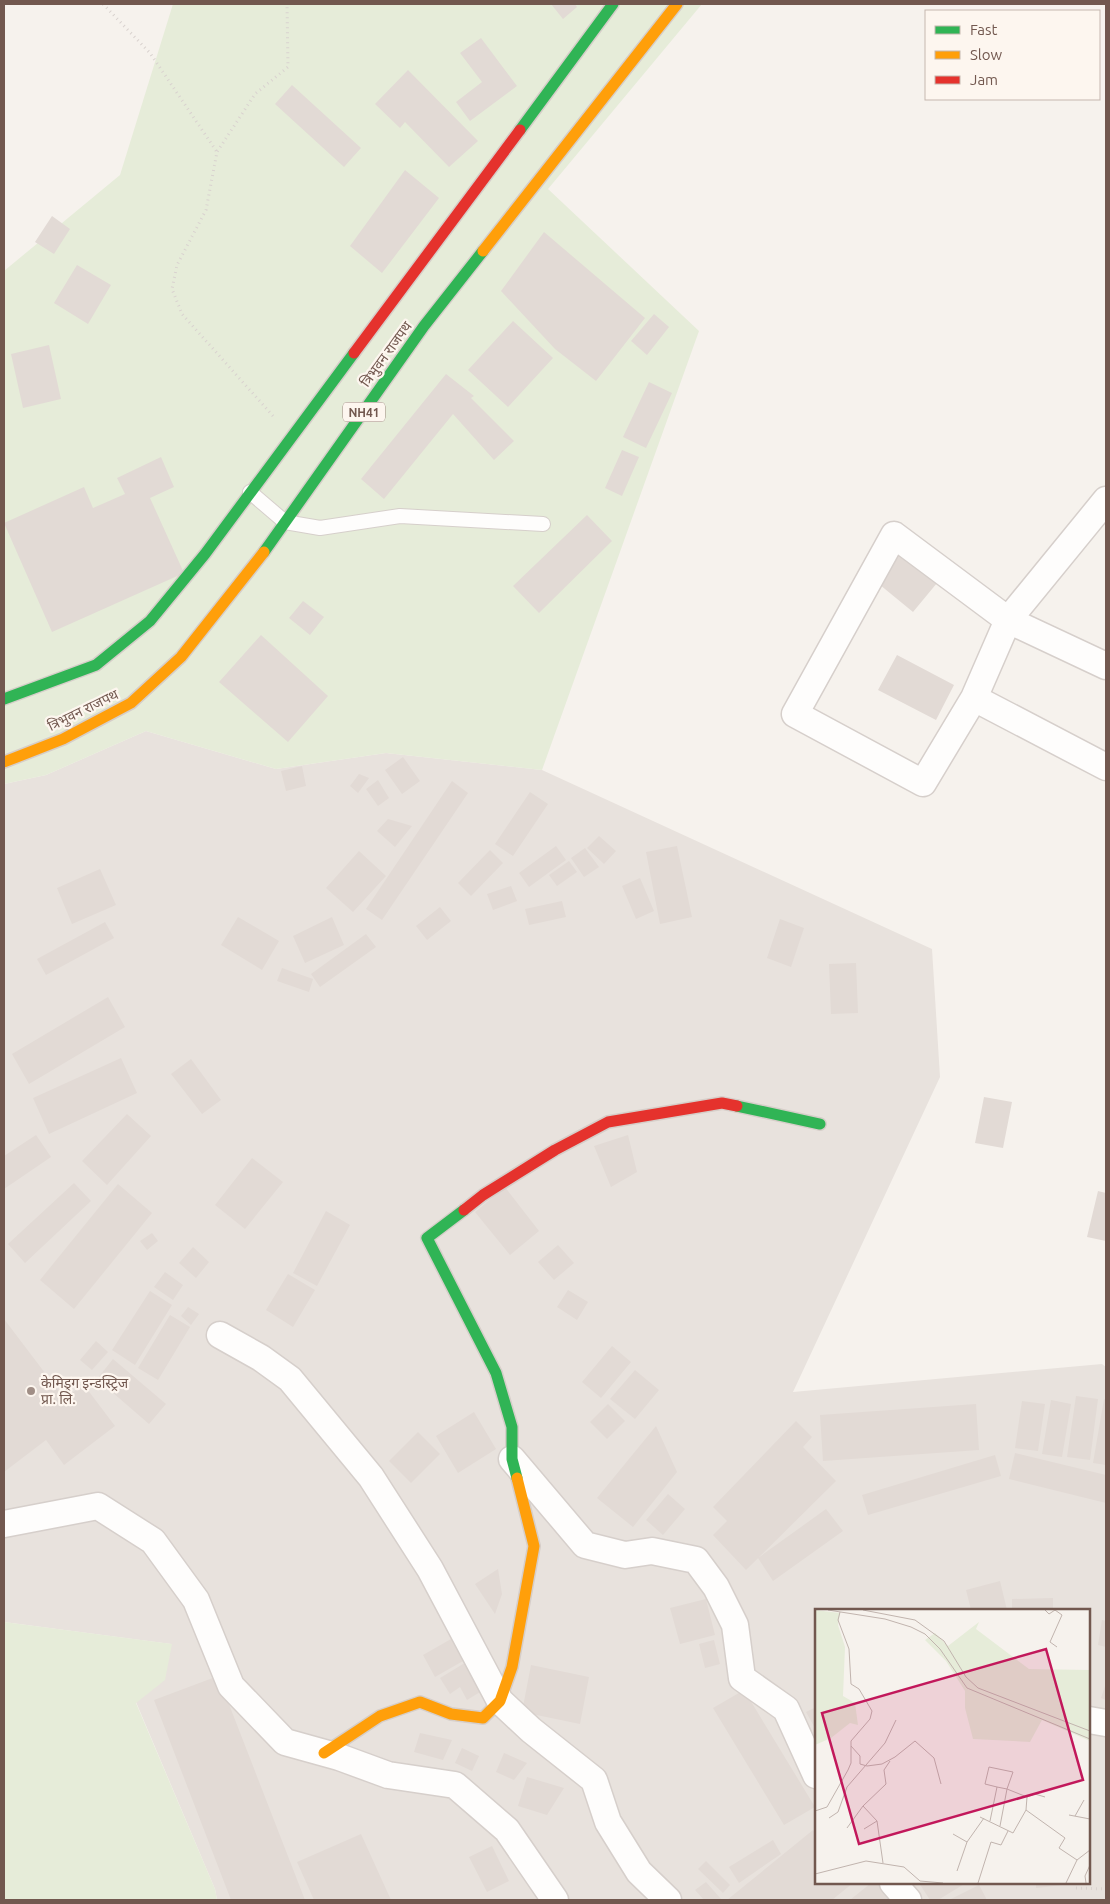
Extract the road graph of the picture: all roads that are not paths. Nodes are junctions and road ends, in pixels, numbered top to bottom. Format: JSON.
{"nodes":[{"id":1,"x":613,"y":4,"type":"edge"},
{"id":2,"x":677,"y":4,"type":"edge"},
{"id":3,"x":250,"y":492,"type":"junction"},
{"id":4,"x":1106,"y":500,"type":"edge"},
{"id":5,"x":285,"y":522,"type":"junction"},
{"id":6,"x":542,"y":524,"type":"dead end"},
{"id":7,"x":1008,"y":620,"type":"junction"},
{"id":8,"x":1106,"y":666,"type":"edge"},
{"id":9,"x":974,"y":698,"type":"junction"},
{"id":10,"x":4,"y":699,"type":"edge"},
{"id":11,"x":4,"y":762,"type":"edge"},
{"id":12,"x":1106,"y":767,"type":"edge"},
{"id":13,"x":820,"y":1124,"type":"dead end"},
{"id":14,"x":220,"y":1335,"type":"dead end"},
{"id":15,"x":512,"y":1459,"type":"junction"},
{"id":16,"x":4,"y":1524,"type":"edge"},
{"id":17,"x":500,"y":1701,"type":"junction"},
{"id":18,"x":1090,"y":1720,"type":"edge"},
{"id":19,"x":1106,"y":1723,"type":"edge"},
{"id":20,"x":324,"y":1753,"type":"junction"},
{"id":21,"x":815,"y":1773,"type":"edge"},
{"id":22,"x":894,"y":1884,"type":"edge"},
{"id":23,"x":555,"y":1900,"type":"edge"},
{"id":24,"x":668,"y":1900,"type":"edge"},
{"id":25,"x":908,"y":1900,"type":"edge"}],
"edges":[{"from":1,"to":3,"type":"main road","name":"त्रिभुवन राजपथ"},
{"from":2,"to":5,"type":"main road","name":"त्रिभुवन राजपथ","number":"NH41"},
{"from":3,"to":5,"type":"lane"},
{"from":3,"to":10,"type":"main road","name":"त्रिभुवन राजपथ"},
{"from":4,"to":7,"type":"street"},
{"from":5,"to":6,"type":"lane"},
{"from":5,"to":11,"type":"main road","name":"त्रिभुवन राजपथ","number":"NH41"},
{"from":7,"to":8,"type":"street"},
{"from":7,"to":9,"type":"street"},
{"from":7,"to":9,"type":"street"},
{"from":9,"to":12,"type":"street"},
{"from":13,"to":15,"type":"main road"},
{"from":14,"to":17,"type":"street"},
{"from":15,"to":17,"type":"main road"},
{"from":15,"to":21,"type":"street"},
{"from":16,"to":20,"type":"street"},
{"from":17,"to":20,"type":"main road"},
{"from":17,"to":24,"type":"street"},
{"from":18,"to":19,"type":"street"},
{"from":20,"to":23,"type":"street"},
{"from":22,"to":25,"type":"street"}]}
